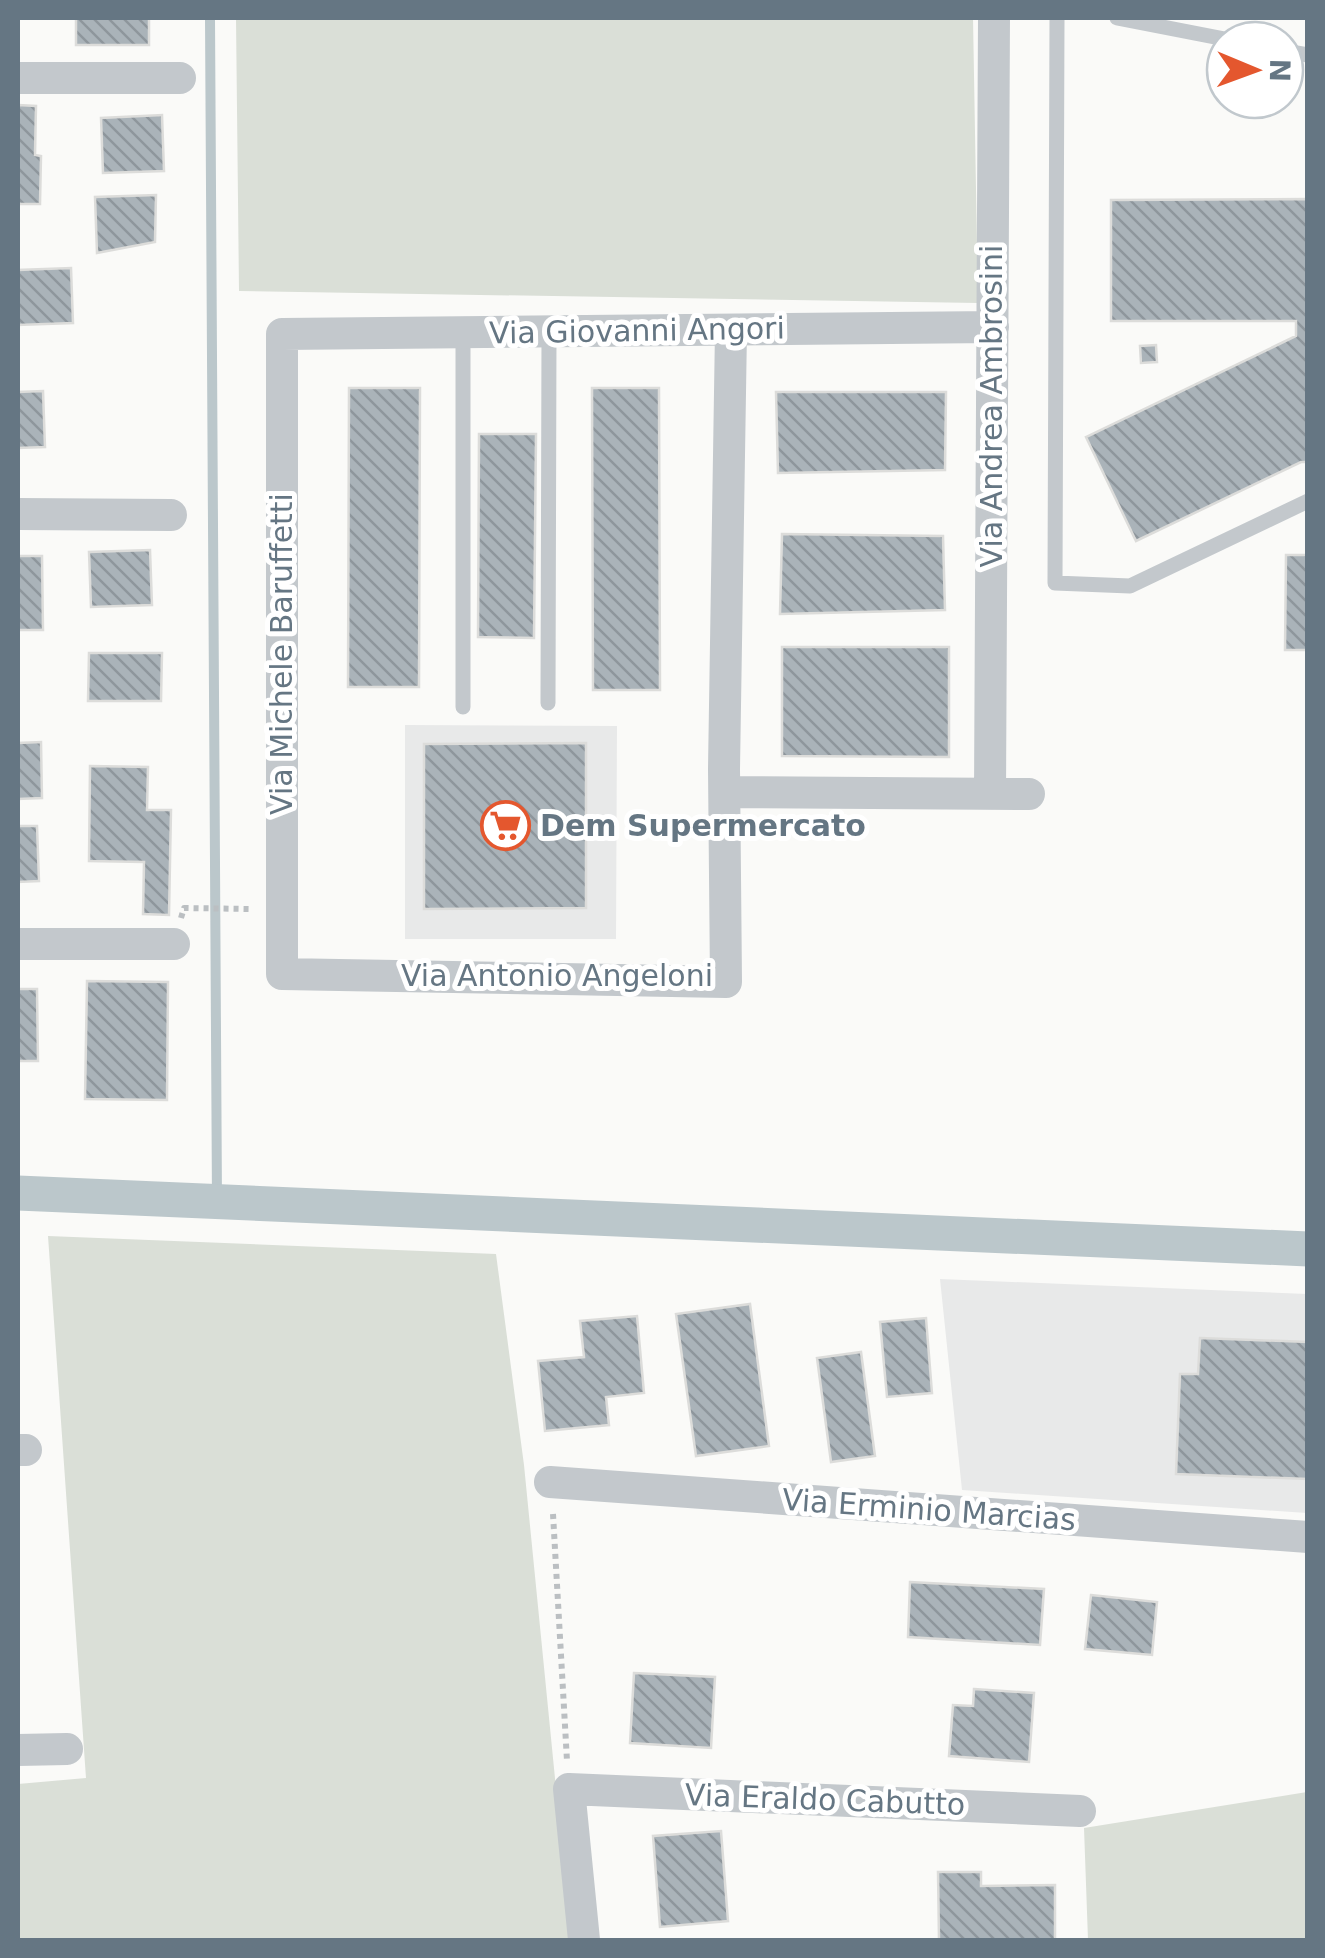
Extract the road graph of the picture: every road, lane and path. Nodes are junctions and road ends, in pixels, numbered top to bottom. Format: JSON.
{"nodes":[{"id":1,"x":994,"y":18,"type":"edge"},
{"id":2,"x":1056,"y":18,"type":"edge"},
{"id":3,"x":1116,"y":18,"type":"edge"},
{"id":4,"x":1205,"y":35,"type":"edge"},
{"id":5,"x":18,"y":78,"type":"edge"},
{"id":6,"x":180,"y":78,"type":"dead end"},
{"id":7,"x":993,"y":327,"type":"junction"},
{"id":8,"x":730,"y":330,"type":"junction"},
{"id":9,"x":549,"y":332,"type":"junction"},
{"id":10,"x":463,"y":333,"type":"junction"},
{"id":11,"x":282,"y":334,"type":"joint"},
{"id":12,"x":1308,"y":501,"type":"edge"},
{"id":13,"x":18,"y":514,"type":"edge"},
{"id":14,"x":171,"y":514,"type":"dead end"},
{"id":15,"x":548,"y":703,"type":"dead end"},
{"id":16,"x":463,"y":707,"type":"dead end"},
{"id":17,"x":725,"y":792,"type":"junction"},
{"id":18,"x":990,"y":794,"type":"junction"},
{"id":19,"x":1029,"y":794,"type":"dead end"},
{"id":20,"x":203,"y":908,"type":"dead end"},
{"id":21,"x":245,"y":909,"type":"dead end"},
{"id":22,"x":18,"y":944,"type":"edge"},
{"id":23,"x":174,"y":944,"type":"dead end"},
{"id":24,"x":282,"y":974,"type":"joint"},
{"id":25,"x":550,"y":1482,"type":"joint"},
{"id":26,"x":1308,"y":1537,"type":"edge"},
{"id":27,"x":67,"y":1749,"type":"dead end"},
{"id":28,"x":18,"y":1750,"type":"edge"},
{"id":29,"x":569,"y":1789,"type":"junction"},
{"id":30,"x":1080,"y":1811,"type":"dead end"},
{"id":31,"x":584,"y":1940,"type":"edge"}],
"edges":[{"from":1,"to":7,"type":"street","name":"Via Andrea Ambrosini"},
{"from":2,"to":12,"type":"lane"},
{"from":3,"to":4,"type":"lane"},
{"from":5,"to":6,"type":"street"},
{"from":7,"to":8,"type":"street","name":"Via Giovanni Angori"},
{"from":7,"to":18,"type":"street","name":"Via Andrea Ambrosini"},
{"from":8,"to":9,"type":"street","name":"Via Giovanni Angori"},
{"from":8,"to":17,"type":"street","name":"Via Antonio Angeloni"},
{"from":9,"to":10,"type":"street","name":"Via Giovanni Angori"},
{"from":9,"to":15,"type":"lane"},
{"from":10,"to":11,"type":"street","name":"Via Giovanni Angori"},
{"from":10,"to":16,"type":"lane"},
{"from":11,"to":24,"type":"street","name":"Via Michele Baruffetti"},
{"from":13,"to":14,"type":"street"},
{"from":17,"to":18,"type":"street"},
{"from":17,"to":24,"type":"street","name":"Via Antonio Angeloni"},
{"from":18,"to":19,"type":"street"},
{"from":20,"to":21,"type":"path"},
{"from":22,"to":23,"type":"street"},
{"from":25,"to":26,"type":"street","name":"Via Erminio Marcias"},
{"from":25,"to":29,"type":"path"},
{"from":27,"to":28,"type":"street"},
{"from":29,"to":30,"type":"street","name":"Via Eraldo Cabutto"},
{"from":29,"to":31,"type":"street"}]}
